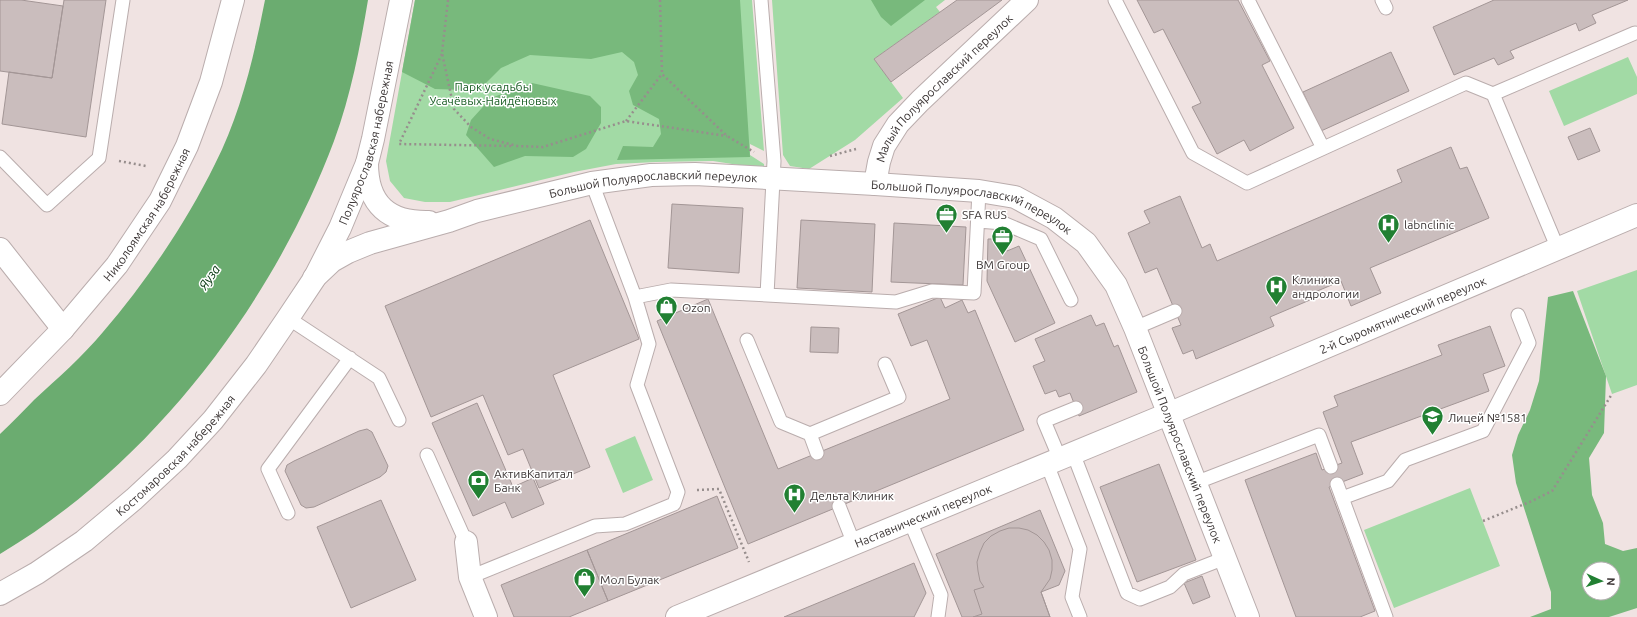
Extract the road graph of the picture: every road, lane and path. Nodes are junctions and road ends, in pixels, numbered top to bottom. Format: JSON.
{"nodes":[{"id":1,"x":123,"y":0,"type":"edge"},
{"id":2,"x":233,"y":0,"type":"edge"},
{"id":3,"x":401,"y":0,"type":"edge"},
{"id":4,"x":448,"y":0,"type":"edge"},
{"id":5,"x":660,"y":0,"type":"edge"},
{"id":6,"x":761,"y":0,"type":"edge"},
{"id":7,"x":1027,"y":0,"type":"edge"},
{"id":8,"x":1115,"y":0,"type":"edge"},
{"id":9,"x":1248,"y":0,"type":"edge"},
{"id":10,"x":1635,"y":33,"type":"dead end"},
{"id":11,"x":442,"y":53,"type":"junction"},
{"id":12,"x":662,"y":74,"type":"junction"},
{"id":13,"x":1493,"y":94,"type":"junction"},
{"id":14,"x":626,"y":121,"type":"junction"},
{"id":15,"x":727,"y":136,"type":"junction"},
{"id":16,"x":517,"y":146,"type":"junction"},
{"id":17,"x":1323,"y":148,"type":"junction"},
{"id":18,"x":856,"y":149,"type":"dead end"},
{"id":19,"x":0,"y":157,"type":"edge"},
{"id":20,"x":825,"y":157,"type":"dead end"},
{"id":21,"x":99,"y":158,"type":"junction"},
{"id":22,"x":367,"y":163,"type":"junction"},
{"id":23,"x":146,"y":166,"type":"dead end"},
{"id":24,"x":773,"y":170,"type":"junction"},
{"id":25,"x":592,"y":183,"type":"junction"},
{"id":26,"x":875,"y":184,"type":"junction"},
{"id":27,"x":979,"y":191,"type":"junction"},
{"id":28,"x":1637,"y":216,"type":"edge"},
{"id":29,"x":449,"y":221,"type":"junction"},
{"id":30,"x":978,"y":222,"type":"junction"},
{"id":31,"x":1558,"y":248,"type":"junction"},
{"id":32,"x":0,"y":249,"type":"edge"},
{"id":33,"x":314,"y":279,"type":"junction"},
{"id":34,"x":767,"y":295,"type":"junction"},
{"id":35,"x":635,"y":297,"type":"junction"},
{"id":36,"x":1071,"y":300,"type":"dead end"},
{"id":37,"x":1175,"y":311,"type":"dead end"},
{"id":38,"x":1518,"y":315,"type":"dead end"},
{"id":39,"x":288,"y":318,"type":"junction"},
{"id":40,"x":1135,"y":328,"type":"junction"},
{"id":41,"x":63,"y":329,"type":"junction"},
{"id":42,"x":748,"y":340,"type":"dead end"},
{"id":43,"x":350,"y":358,"type":"junction"},
{"id":44,"x":885,"y":364,"type":"dead end"},
{"id":45,"x":0,"y":394,"type":"edge"},
{"id":46,"x":1612,"y":394,"type":"dead end"},
{"id":47,"x":1076,"y":408,"type":"dead end"},
{"id":48,"x":1168,"y":414,"type":"junction"},
{"id":49,"x":399,"y":420,"type":"dead end"},
{"id":50,"x":810,"y":434,"type":"junction"},
{"id":51,"x":817,"y":453,"type":"dead end"},
{"id":52,"x":427,"y":455,"type":"dead end"},
{"id":53,"x":1060,"y":459,"type":"junction"},
{"id":54,"x":1331,"y":467,"type":"dead end"},
{"id":55,"x":1195,"y":483,"type":"junction"},
{"id":56,"x":1337,"y":484,"type":"dead end"},
{"id":57,"x":678,"y":492,"type":"junction"},
{"id":58,"x":1342,"y":498,"type":"junction"},
{"id":59,"x":839,"y":506,"type":"dead end"},
{"id":60,"x":288,"y":513,"type":"dead end"},
{"id":61,"x":910,"y":521,"type":"junction"},
{"id":62,"x":1483,"y":521,"type":"dead end"},
{"id":63,"x":466,"y":542,"type":"joint"},
{"id":64,"x":854,"y":544,"type":"junction"},
{"id":65,"x":1225,"y":558,"type":"junction"},
{"id":66,"x":749,"y":562,"type":"dead end"},
{"id":67,"x":470,"y":577,"type":"junction"},
{"id":68,"x":0,"y":594,"type":"edge"},
{"id":69,"x":486,"y":617,"type":"edge"},
{"id":70,"x":677,"y":617,"type":"edge"},
{"id":71,"x":938,"y":617,"type":"edge"},
{"id":72,"x":1080,"y":617,"type":"edge"},
{"id":73,"x":1248,"y":617,"type":"edge"},
{"id":74,"x":1386,"y":617,"type":"edge"}],
"edges":[{"from":1,"to":21,"type":"lane"},
{"from":2,"to":41,"type":"street","name":"Николоямская набережная"},
{"from":3,"to":22,"type":"street","name":"Полуярославская набережная"},
{"from":4,"to":11,"type":"path"},
{"from":5,"to":12,"type":"path"},
{"from":6,"to":24,"type":"lane"},
{"from":7,"to":26,"type":"street","name":"Малый Полуярославский переулок"},
{"from":8,"to":17,"type":"lane"},
{"from":9,"to":17,"type":"lane"},
{"from":10,"to":13,"type":"lane"},
{"from":11,"to":16,"type":"path"},
{"from":11,"to":16,"type":"path"},
{"from":12,"to":14,"type":"path"},
{"from":12,"to":15,"type":"path"},
{"from":13,"to":17,"type":"lane"},
{"from":13,"to":31,"type":"lane"},
{"from":14,"to":15,"type":"path"},
{"from":14,"to":16,"type":"path"},
{"from":15,"to":24,"type":"path"},
{"from":18,"to":20,"type":"path"},
{"from":19,"to":21,"type":"lane"},
{"from":21,"to":23,"type":"path"},
{"from":22,"to":29,"type":"street"},
{"from":22,"to":33,"type":"street","name":"Полуярославская набережная"},
{"from":24,"to":25,"type":"street","name":"Большой Полуярославский переулок"},
{"from":24,"to":26,"type":"street","name":"Большой Полуярославский переулок"},
{"from":24,"to":34,"type":"lane"},
{"from":25,"to":29,"type":"street","name":"Большой Полуярославский переулок"},
{"from":25,"to":35,"type":"lane"},
{"from":26,"to":27,"type":"street","name":"Большой Полуярославский переулок"},
{"from":27,"to":30,"type":"lane"},
{"from":27,"to":40,"type":"street","name":"Большой Полуярославский переулок"},
{"from":28,"to":31,"type":"street","name":"2-й Сыромятнический переулок"},
{"from":29,"to":33,"type":"street"},
{"from":30,"to":34,"type":"lane"},
{"from":30,"to":36,"type":"lane"},
{"from":31,"to":48,"type":"street","name":"2-й Сыромятнический переулок"},
{"from":32,"to":41,"type":"street"},
{"from":33,"to":39,"type":"street","name":"Костомаровская набережная"},
{"from":34,"to":35,"type":"lane"},
{"from":35,"to":57,"type":"lane"},
{"from":37,"to":40,"type":"lane"},
{"from":38,"to":58,"type":"lane"},
{"from":39,"to":43,"type":"lane"},
{"from":39,"to":68,"type":"street","name":"Костомаровская набережная"},
{"from":40,"to":48,"type":"street","name":"Большой Полуярославский переулок"},
{"from":41,"to":45,"type":"street","name":"Николоямская набережная"},
{"from":42,"to":50,"type":"lane"},
{"from":43,"to":49,"type":"lane"},
{"from":43,"to":60,"type":"lane"},
{"from":44,"to":50,"type":"lane"},
{"from":46,"to":62,"type":"path"},
{"from":47,"to":53,"type":"lane"},
{"from":48,"to":53,"type":"street","name":"Наставнический переулок"},
{"from":48,"to":55,"type":"street","name":"Большой Полуярославский переулок"},
{"from":50,"to":51,"type":"lane"},
{"from":52,"to":63,"type":"lane"},
{"from":53,"to":61,"type":"street","name":"Наставнический переулок"},
{"from":53,"to":65,"type":"lane"},
{"from":53,"to":72,"type":"lane"},
{"from":54,"to":55,"type":"lane"},
{"from":55,"to":65,"type":"street","name":"Большой Полуярославский переулок"},
{"from":56,"to":58,"type":"lane"},
{"from":57,"to":66,"type":"path"},
{"from":57,"to":67,"type":"lane"},
{"from":58,"to":74,"type":"lane"},
{"from":59,"to":64,"type":"lane"},
{"from":61,"to":64,"type":"street","name":"Наставнический переулок"},
{"from":61,"to":71,"type":"lane"},
{"from":63,"to":67,"type":"street"},
{"from":64,"to":70,"type":"street","name":"Наставнический переулок"},
{"from":65,"to":73,"type":"street","name":"Большой Полуярославский переулок"},
{"from":67,"to":69,"type":"street"}]}
